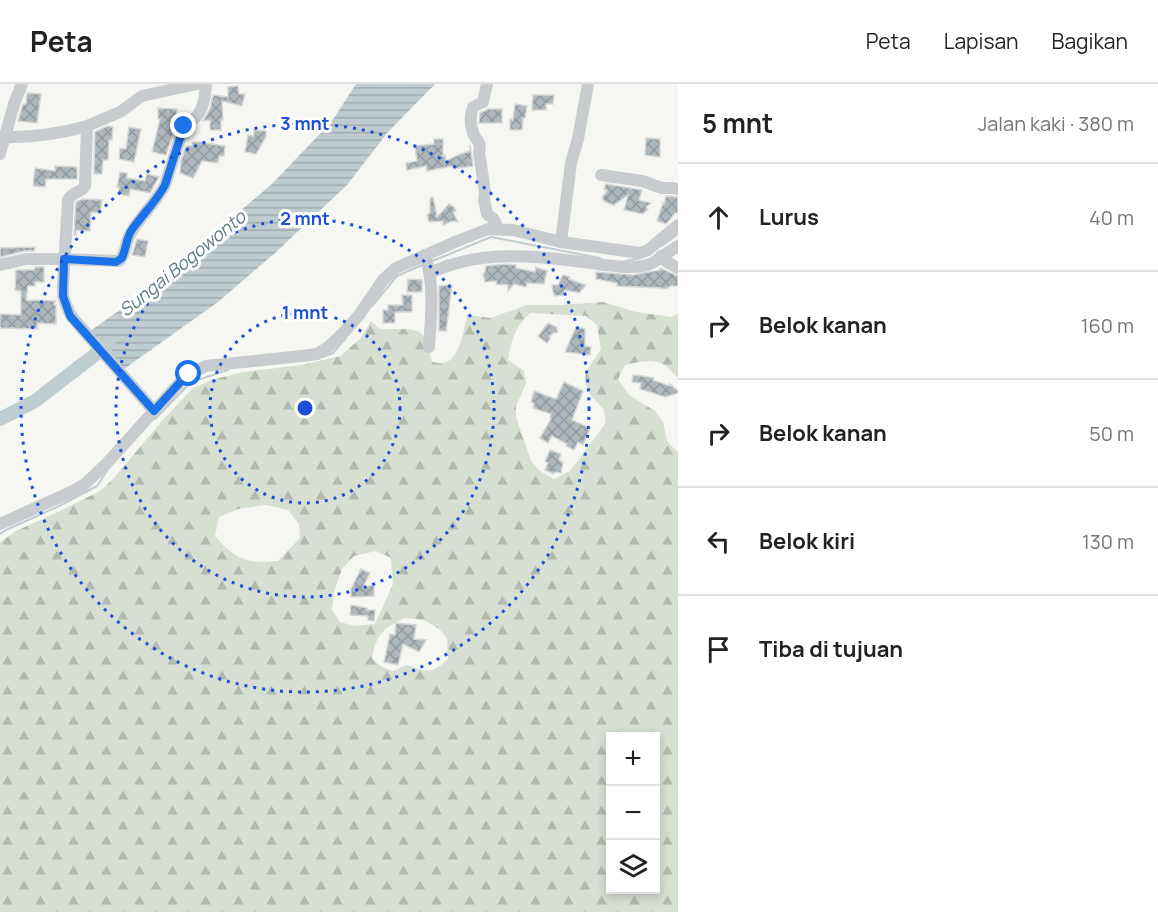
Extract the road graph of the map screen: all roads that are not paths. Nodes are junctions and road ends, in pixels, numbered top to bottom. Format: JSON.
{"nodes":[{"id":1,"x":22,"y":84,"type":"edge"},
{"id":2,"x":197,"y":84,"type":"edge"},
{"id":3,"x":206,"y":84,"type":"edge"},
{"id":4,"x":487,"y":84,"type":"edge"},
{"id":5,"x":588,"y":84,"type":"edge"},
{"id":6,"x":87,"y":126,"type":"junction"},
{"id":7,"x":3,"y":137,"type":"edge"},
{"id":8,"x":0,"y":154,"type":"edge"},
{"id":9,"x":602,"y":175,"type":"dead end"},
{"id":10,"x":678,"y":189,"type":"edge"},
{"id":11,"x":678,"y":225,"type":"edge"},
{"id":12,"x":496,"y":229,"type":"junction"},
{"id":13,"x":561,"y":242,"type":"junction"},
{"id":14,"x":678,"y":246,"type":"edge"},
{"id":15,"x":661,"y":256,"type":"junction"},
{"id":16,"x":64,"y":259,"type":"junction"},
{"id":17,"x":428,"y":264,"type":"junction"},
{"id":18,"x":0,"y":265,"type":"edge"},
{"id":19,"x":678,"y":268,"type":"edge"},
{"id":20,"x":429,"y":347,"type":"dead end"},
{"id":21,"x":154,"y":411,"type":"junction"},
{"id":22,"x":0,"y":524,"type":"edge"}],
"edges":[{"from":1,"to":7,"type":"street"},
{"from":2,"to":6,"type":"street"},
{"from":3,"to":16,"type":"street"},
{"from":4,"to":12,"type":"street"},
{"from":5,"to":13,"type":"street"},
{"from":6,"to":7,"type":"street"},
{"from":6,"to":16,"type":"street"},
{"from":7,"to":8,"type":"street"},
{"from":9,"to":10,"type":"street"},
{"from":11,"to":13,"type":"street"},
{"from":12,"to":13,"type":"street"},
{"from":12,"to":17,"type":"street"},
{"from":14,"to":15,"type":"street"},
{"from":15,"to":17,"type":"street"},
{"from":15,"to":19,"type":"street"},
{"from":16,"to":18,"type":"street"},
{"from":16,"to":21,"type":"street"},
{"from":17,"to":20,"type":"street"},
{"from":17,"to":21,"type":"street"},
{"from":21,"to":22,"type":"street"}]}
